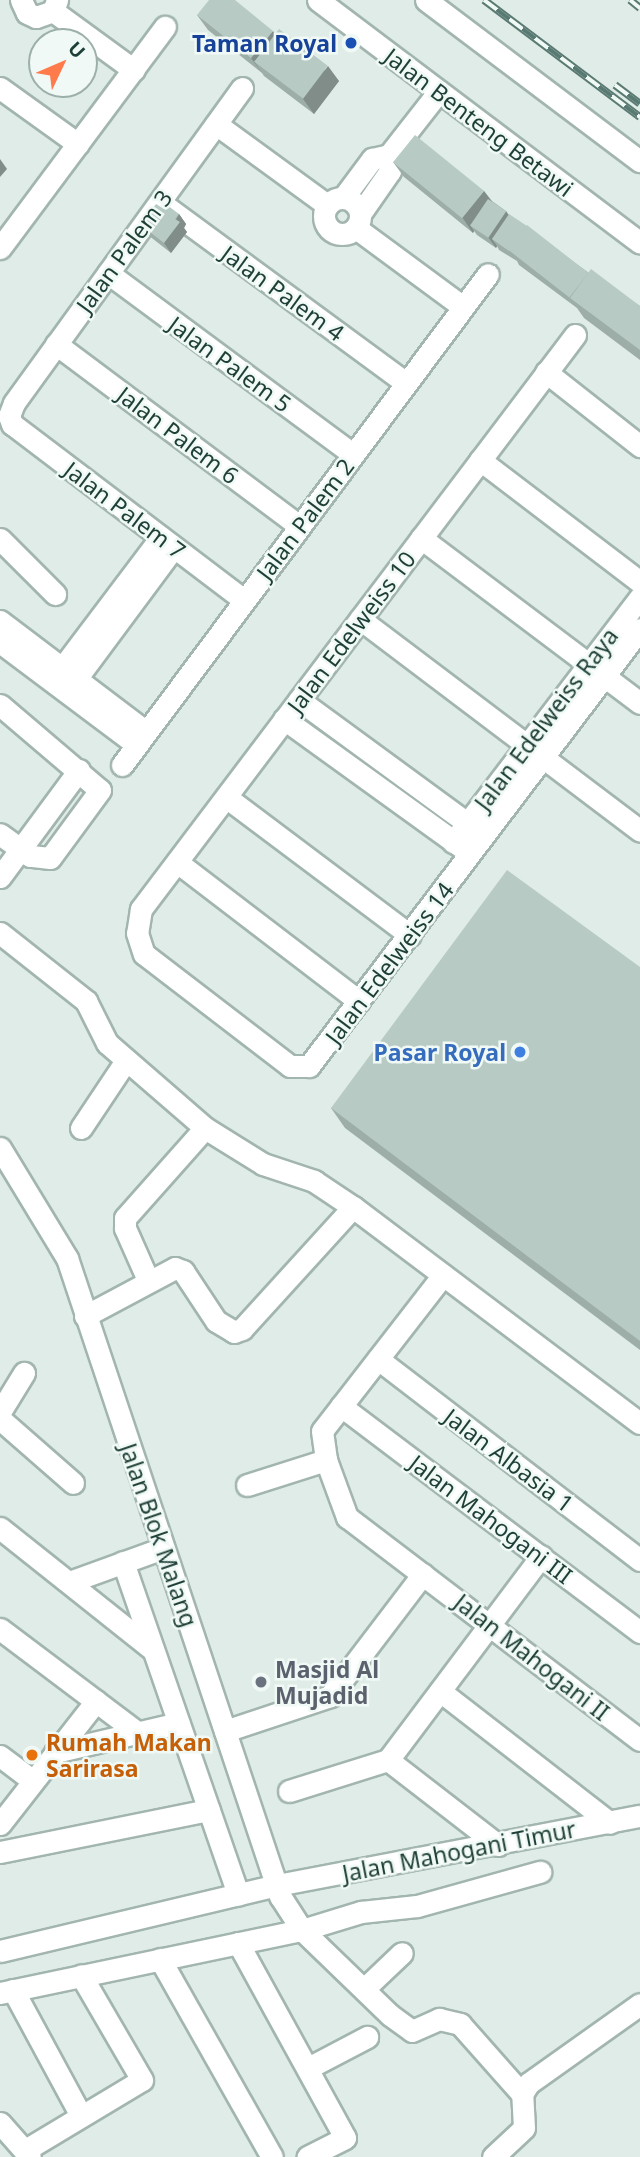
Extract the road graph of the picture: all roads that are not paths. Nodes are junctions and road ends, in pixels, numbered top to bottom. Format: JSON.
{"nodes":[{"id":1,"x":21,"y":0,"type":"edge"},
{"id":2,"x":318,"y":0,"type":"edge"},
{"id":3,"x":426,"y":0,"type":"edge"},
{"id":4,"x":55,"y":5,"type":"edge"},
{"id":5,"x":165,"y":27,"type":"dead end"},
{"id":6,"x":134,"y":70,"type":"junction"},
{"id":7,"x":0,"y":88,"type":"edge"},
{"id":8,"x":242,"y":88,"type":"dead end"},
{"id":9,"x":439,"y":91,"type":"junction"},
{"id":10,"x":216,"y":124,"type":"junction"},
{"id":11,"x":78,"y":144,"type":"junction"},
{"id":12,"x":389,"y":155,"type":"junction"},
{"id":13,"x":640,"y":161,"type":"edge"},
{"id":14,"x":335,"y":201,"type":"junction"},
{"id":15,"x":160,"y":202,"type":"junction"},
{"id":16,"x":358,"y":221,"type":"junction"},
{"id":17,"x":7,"y":225,"type":"edge"},
{"id":18,"x":640,"y":243,"type":"edge"},
{"id":19,"x":0,"y":248,"type":"edge"},
{"id":20,"x":108,"y":273,"type":"junction"},
{"id":21,"x":488,"y":274,"type":"dead end"},
{"id":22,"x":463,"y":307,"type":"junction"},
{"id":23,"x":575,"y":335,"type":"dead end"},
{"id":24,"x":56,"y":344,"type":"junction"},
{"id":25,"x":546,"y":372,"type":"junction"},
{"id":26,"x":406,"y":383,"type":"junction"},
{"id":27,"x":9,"y":416,"type":"joint"},
{"id":28,"x":640,"y":446,"type":"edge"},
{"id":29,"x":353,"y":454,"type":"junction"},
{"id":30,"x":480,"y":460,"type":"junction"},
{"id":31,"x":299,"y":526,"type":"junction"},
{"id":32,"x":421,"y":538,"type":"junction"},
{"id":33,"x":0,"y":539,"type":"edge"},
{"id":34,"x":168,"y":542,"type":"junction"},
{"id":35,"x":640,"y":582,"type":"edge"},
{"id":36,"x":55,"y":594,"type":"dead end"},
{"id":37,"x":640,"y":597,"type":"edge"},
{"id":38,"x":244,"y":600,"type":"junction"},
{"id":39,"x":360,"y":618,"type":"junction"},
{"id":40,"x":0,"y":621,"type":"edge"},
{"id":41,"x":640,"y":629,"type":"edge"},
{"id":42,"x":0,"y":642,"type":"edge"},
{"id":43,"x":596,"y":670,"type":"junction"},
{"id":44,"x":69,"y":673,"type":"junction"},
{"id":45,"x":299,"y":700,"type":"junction"},
{"id":46,"x":640,"y":703,"type":"edge"},
{"id":47,"x":0,"y":705,"type":"edge"},
{"id":48,"x":284,"y":719,"type":"junction"},
{"id":49,"x":141,"y":738,"type":"junction"},
{"id":50,"x":535,"y":751,"type":"junction"},
{"id":51,"x":122,"y":765,"type":"dead end"},
{"id":52,"x":79,"y":770,"type":"junction"},
{"id":53,"x":226,"y":797,"type":"junction"},
{"id":54,"x":467,"y":823,"type":"junction"},
{"id":55,"x":640,"y":831,"type":"edge"},
{"id":56,"x":0,"y":834,"type":"edge"},
{"id":57,"x":485,"y":836,"type":"junction"},
{"id":58,"x":462,"y":848,"type":"junction"},
{"id":59,"x":19,"y":849,"type":"junction"},
{"id":60,"x":177,"y":862,"type":"junction"},
{"id":61,"x":0,"y":877,"type":"edge"},
{"id":62,"x":0,"y":933,"type":"edge"},
{"id":63,"x":410,"y":935,"type":"junction"},
{"id":64,"x":359,"y":1001,"type":"junction"},
{"id":65,"x":125,"y":1062,"type":"junction"},
{"id":66,"x":303,"y":1069,"type":"joint"},
{"id":67,"x":81,"y":1128,"type":"dead end"},
{"id":68,"x":205,"y":1128,"type":"junction"},
{"id":69,"x":0,"y":1148,"type":"edge"},
{"id":70,"x":353,"y":1207,"type":"junction"},
{"id":71,"x":443,"y":1275,"type":"junction"},
{"id":72,"x":148,"y":1280,"type":"junction"},
{"id":73,"x":85,"y":1316,"type":"junction"},
{"id":74,"x":378,"y":1359,"type":"junction"},
{"id":75,"x":24,"y":1373,"type":"dead end"},
{"id":76,"x":341,"y":1406,"type":"junction"},
{"id":77,"x":0,"y":1412,"type":"edge"},
{"id":78,"x":0,"y":1419,"type":"edge"},
{"id":79,"x":640,"y":1423,"type":"edge"},
{"id":80,"x":325,"y":1453,"type":"junction"},
{"id":81,"x":73,"y":1483,"type":"dead end"},
{"id":82,"x":247,"y":1485,"type":"dead end"},
{"id":83,"x":0,"y":1528,"type":"edge"},
{"id":84,"x":163,"y":1548,"type":"junction"},
{"id":85,"x":541,"y":1556,"type":"junction"},
{"id":86,"x":640,"y":1560,"type":"edge"},
{"id":87,"x":123,"y":1562,"type":"junction"},
{"id":88,"x":423,"y":1574,"type":"junction"},
{"id":89,"x":72,"y":1581,"type":"junction"},
{"id":90,"x":490,"y":1624,"type":"junction"},
{"id":91,"x":0,"y":1629,"type":"edge"},
{"id":92,"x":640,"y":1632,"type":"edge"},
{"id":93,"x":153,"y":1649,"type":"junction"},
{"id":94,"x":440,"y":1691,"type":"junction"},
{"id":95,"x":96,"y":1701,"type":"junction"},
{"id":96,"x":179,"y":1723,"type":"junction"},
{"id":97,"x":225,"y":1731,"type":"junction"},
{"id":98,"x":138,"y":1733,"type":"junction"},
{"id":99,"x":640,"y":1740,"type":"edge"},
{"id":100,"x":55,"y":1752,"type":"junction"},
{"id":101,"x":0,"y":1756,"type":"edge"},
{"id":102,"x":388,"y":1760,"type":"junction"},
{"id":103,"x":33,"y":1782,"type":"junction"},
{"id":104,"x":289,"y":1791,"type":"dead end"},
{"id":105,"x":209,"y":1810,"type":"junction"},
{"id":106,"x":640,"y":1816,"type":"edge"},
{"id":107,"x":610,"y":1823,"type":"junction"},
{"id":108,"x":0,"y":1824,"type":"edge"},
{"id":109,"x":498,"y":1845,"type":"junction"},
{"id":110,"x":0,"y":1852,"type":"edge"},
{"id":111,"x":540,"y":1872,"type":"dead end"},
{"id":112,"x":279,"y":1890,"type":"junction"},
{"id":113,"x":238,"y":1895,"type":"junction"},
{"id":114,"x":298,"y":1924,"type":"junction"},
{"id":115,"x":238,"y":1943,"type":"junction"},
{"id":116,"x":0,"y":1951,"type":"edge"},
{"id":117,"x":402,"y":1953,"type":"dead end"},
{"id":118,"x":160,"y":1959,"type":"junction"},
{"id":119,"x":81,"y":1975,"type":"junction"},
{"id":120,"x":364,"y":1989,"type":"junction"},
{"id":121,"x":7,"y":1992,"type":"edge"},
{"id":122,"x":640,"y":2004,"type":"edge"},
{"id":123,"x":367,"y":2037,"type":"dead end"},
{"id":124,"x":308,"y":2068,"type":"junction"},
{"id":125,"x":522,"y":2094,"type":"junction"},
{"id":126,"x":81,"y":2116,"type":"junction"},
{"id":127,"x":0,"y":2123,"type":"edge"},
{"id":128,"x":28,"y":2153,"type":"edge"},
{"id":129,"x":272,"y":2157,"type":"edge"},
{"id":130,"x":307,"y":2157,"type":"edge"},
{"id":131,"x":494,"y":2157,"type":"edge"}],
"edges":[{"from":1,"to":4,"type":"street"},
{"from":2,"to":9,"type":"street","name":"Jalan Benteng Betawi"},
{"from":3,"to":13,"type":"street"},
{"from":4,"to":6,"type":"street"},
{"from":5,"to":6,"type":"street"},
{"from":6,"to":11,"type":"street"},
{"from":7,"to":11,"type":"street"},
{"from":8,"to":10,"type":"street","name":"Jalan Palem 3"},
{"from":9,"to":12,"type":"street"},
{"from":9,"to":18,"type":"street","name":"Jalan Benteng Betawi"},
{"from":10,"to":14,"type":"street"},
{"from":10,"to":15,"type":"street","name":"Jalan Palem 3"},
{"from":11,"to":17,"type":"street"},
{"from":12,"to":14,"type":"street"},
{"from":12,"to":16,"type":"street"},
{"from":14,"to":16,"type":"street"},
{"from":14,"to":16,"type":"street"},
{"from":15,"to":20,"type":"street","name":"Jalan Palem 3"},
{"from":15,"to":26,"type":"street","name":"Jalan Palem 4"},
{"from":16,"to":22,"type":"street"},
{"from":17,"to":19,"type":"street"},
{"from":20,"to":24,"type":"street","name":"Jalan Palem 3"},
{"from":20,"to":29,"type":"street","name":"Jalan Palem 5"},
{"from":21,"to":22,"type":"street","name":"Jalan Palem 2"},
{"from":22,"to":26,"type":"street","name":"Jalan Palem 2"},
{"from":23,"to":25,"type":"street","name":"Jalan Edelweiss 10"},
{"from":24,"to":27,"type":"street","name":"Jalan Palem 3"},
{"from":24,"to":31,"type":"street","name":"Jalan Palem 6"},
{"from":25,"to":28,"type":"street"},
{"from":25,"to":30,"type":"street","name":"Jalan Edelweiss 10"},
{"from":26,"to":29,"type":"street","name":"Jalan Palem 2"},
{"from":27,"to":34,"type":"street","name":"Jalan Palem 7"},
{"from":29,"to":31,"type":"street","name":"Jalan Palem 2"},
{"from":30,"to":32,"type":"street","name":"Jalan Edelweiss 10"},
{"from":30,"to":35,"type":"street"},
{"from":31,"to":38,"type":"street","name":"Jalan Palem 2"},
{"from":32,"to":39,"type":"street","name":"Jalan Edelweiss 10"},
{"from":32,"to":43,"type":"street"},
{"from":33,"to":36,"type":"street"},
{"from":34,"to":38,"type":"street","name":"Jalan Palem 7"},
{"from":34,"to":44,"type":"street"},
{"from":37,"to":43,"type":"street","name":"Jalan Edelweiss Raya"},
{"from":38,"to":49,"type":"street","name":"Jalan Palem 2"},
{"from":39,"to":45,"type":"street","name":"Jalan Edelweiss 10"},
{"from":39,"to":50,"type":"street"},
{"from":40,"to":44,"type":"street"},
{"from":41,"to":43,"type":"street","name":"Jalan Edelweiss Raya"},
{"from":42,"to":49,"type":"street"},
{"from":43,"to":46,"type":"street"},
{"from":43,"to":50,"type":"street","name":"Jalan Edelweiss Raya"},
{"from":44,"to":49,"type":"street"},
{"from":45,"to":48,"type":"street","name":"Jalan Edelweiss 10"},
{"from":45,"to":54,"type":"street"},
{"from":47,"to":52,"type":"street"},
{"from":48,"to":53,"type":"street","name":"Jalan Edelweiss 10"},
{"from":48,"to":58,"type":"street"},
{"from":49,"to":51,"type":"street","name":"Jalan Palem 2"},
{"from":50,"to":54,"type":"street","name":"Jalan Edelweiss Raya"},
{"from":50,"to":55,"type":"street"},
{"from":50,"to":57,"type":"street","name":"Jalan Edelweiss Raya"},
{"from":52,"to":59,"type":"street"},
{"from":52,"to":59,"type":"street"},
{"from":53,"to":60,"type":"street","name":"Jalan Edelweiss 10"},
{"from":53,"to":63,"type":"street"},
{"from":54,"to":57,"type":"street"},
{"from":54,"to":58,"type":"street","name":"Jalan Edelweiss Raya"},
{"from":56,"to":59,"type":"street"},
{"from":57,"to":58,"type":"street","name":"Jalan Edelweiss Raya"},
{"from":58,"to":63,"type":"street","name":"Jalan Edelweiss 14"},
{"from":59,"to":61,"type":"street"},
{"from":60,"to":64,"type":"street"},
{"from":60,"to":66,"type":"street","name":"Jalan Edelweiss 10"},
{"from":62,"to":65,"type":"street"},
{"from":63,"to":64,"type":"street","name":"Jalan Edelweiss 14"},
{"from":64,"to":66,"type":"street","name":"Jalan Edelweiss 14"},
{"from":65,"to":67,"type":"street"},
{"from":65,"to":68,"type":"street"},
{"from":68,"to":70,"type":"street"},
{"from":68,"to":72,"type":"street"},
{"from":69,"to":73,"type":"street","name":"Jalan Blok Malang"},
{"from":70,"to":71,"type":"street"},
{"from":70,"to":72,"type":"street"},
{"from":71,"to":74,"type":"street"},
{"from":71,"to":79,"type":"street"},
{"from":72,"to":73,"type":"street"},
{"from":73,"to":84,"type":"street","name":"Jalan Blok Malang"},
{"from":74,"to":76,"type":"street"},
{"from":74,"to":86,"type":"street","name":"Jalan Albasia 1"},
{"from":75,"to":77,"type":"street"},
{"from":76,"to":80,"type":"street"},
{"from":76,"to":85,"type":"street","name":"Jalan Mahogani III"},
{"from":78,"to":81,"type":"street"},
{"from":80,"to":82,"type":"street"},
{"from":80,"to":88,"type":"street","name":"Jalan Mahogani II"},
{"from":83,"to":89,"type":"street"},
{"from":84,"to":87,"type":"street"},
{"from":84,"to":97,"type":"street","name":"Jalan Blok Malang"},
{"from":85,"to":90,"type":"street"},
{"from":85,"to":92,"type":"street","name":"Jalan Mahogani III"},
{"from":87,"to":89,"type":"street"},
{"from":87,"to":93,"type":"street"},
{"from":88,"to":90,"type":"street","name":"Jalan Mahogani II"},
{"from":88,"to":97,"type":"street"},
{"from":89,"to":93,"type":"street"},
{"from":90,"to":94,"type":"street"},
{"from":90,"to":99,"type":"street","name":"Jalan Mahogani II"},
{"from":91,"to":95,"type":"street"},
{"from":93,"to":96,"type":"street"},
{"from":94,"to":102,"type":"street"},
{"from":94,"to":107,"type":"street"},
{"from":95,"to":98,"type":"street"},
{"from":95,"to":100,"type":"street"},
{"from":96,"to":98,"type":"street"},
{"from":96,"to":105,"type":"street"},
{"from":97,"to":112,"type":"street","name":"Jalan Blok Malang"},
{"from":98,"to":100,"type":"street"},
{"from":100,"to":103,"type":"street"},
{"from":101,"to":103,"type":"street"},
{"from":102,"to":104,"type":"street"},
{"from":102,"to":109,"type":"street"},
{"from":103,"to":108,"type":"street"},
{"from":105,"to":110,"type":"street"},
{"from":105,"to":113,"type":"street"},
{"from":106,"to":107,"type":"street","name":"Jalan Mahogani Timur"},
{"from":107,"to":109,"type":"street","name":"Jalan Mahogani Timur"},
{"from":109,"to":112,"type":"street","name":"Jalan Mahogani Timur"},
{"from":111,"to":114,"type":"street"},
{"from":112,"to":113,"type":"street","name":"Jalan Mahogani Timur"},
{"from":112,"to":114,"type":"street","name":"Jalan Blok Malang"},
{"from":113,"to":116,"type":"street","name":"Jalan Mahogani Timur"},
{"from":114,"to":115,"type":"street"},
{"from":114,"to":120,"type":"street","name":"Jalan Blok Malang"},
{"from":115,"to":118,"type":"street"},
{"from":115,"to":124,"type":"street"},
{"from":117,"to":120,"type":"street"},
{"from":118,"to":119,"type":"street"},
{"from":118,"to":129,"type":"street"},
{"from":119,"to":121,"type":"street"},
{"from":119,"to":126,"type":"street"},
{"from":120,"to":125,"type":"street","name":"Jalan Blok Malang"},
{"from":121,"to":126,"type":"street"},
{"from":122,"to":125,"type":"street"},
{"from":123,"to":124,"type":"street"},
{"from":124,"to":130,"type":"street"},
{"from":125,"to":131,"type":"street"},
{"from":126,"to":128,"type":"street"},
{"from":127,"to":128,"type":"street"}]}
